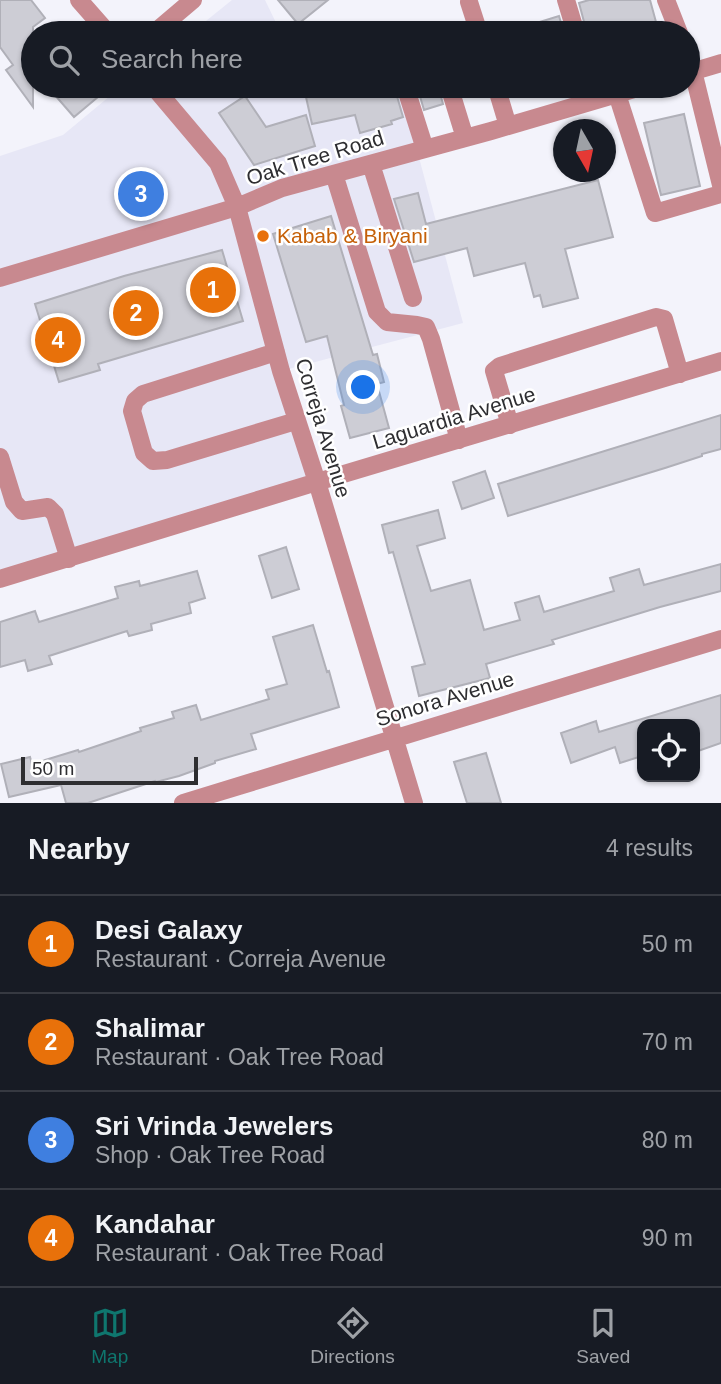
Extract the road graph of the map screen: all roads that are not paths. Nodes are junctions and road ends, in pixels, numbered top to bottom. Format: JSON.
{"nodes":[{"id":1,"x":79,"y":0,"type":"edge"},
{"id":2,"x":193,"y":0,"type":"edge"},
{"id":3,"x":566,"y":0,"type":"edge"},
{"id":4,"x":667,"y":0,"type":"edge"},
{"id":5,"x":469,"y":2,"type":"dead end"},
{"id":6,"x":97,"y":21,"type":"edge"},
{"id":7,"x":168,"y":21,"type":"edge"},
{"id":8,"x":475,"y":21,"type":"edge"},
{"id":9,"x":572,"y":21,"type":"edge"},
{"id":10,"x":675,"y":21,"type":"edge"},
{"id":11,"x":721,"y":63,"type":"edge"},
{"id":12,"x":700,"y":66,"type":"edge"},
{"id":13,"x":163,"y":98,"type":"edge"},
{"id":14,"x":409,"y":98,"type":"edge"},
{"id":15,"x":453,"y":98,"type":"edge"},
{"id":16,"x":500,"y":98,"type":"edge"},
{"id":17,"x":582,"y":98,"type":"edge"},
{"id":18,"x":618,"y":98,"type":"edge"},
{"id":19,"x":697,"y":98,"type":"edge"},
{"id":20,"x":508,"y":126,"type":"junction"},
{"id":21,"x":465,"y":138,"type":"junction"},
{"id":22,"x":425,"y":149,"type":"junction"},
{"id":23,"x":371,"y":164,"type":"junction"},
{"id":24,"x":334,"y":174,"type":"junction"},
{"id":25,"x":721,"y":186,"type":"edge"},
{"id":26,"x":721,"y":194,"type":"edge"},
{"id":27,"x":237,"y":207,"type":"junction"},
{"id":28,"x":0,"y":278,"type":"edge"},
{"id":29,"x":413,"y":298,"type":"dead end"},
{"id":30,"x":276,"y":352,"type":"junction"},
{"id":31,"x":721,"y":361,"type":"edge"},
{"id":32,"x":680,"y":374,"type":"junction"},
{"id":33,"x":296,"y":421,"type":"junction"},
{"id":34,"x":510,"y":425,"type":"junction"},
{"id":35,"x":459,"y":440,"type":"junction"},
{"id":36,"x":0,"y":457,"type":"edge"},
{"id":37,"x":317,"y":482,"type":"junction"},
{"id":38,"x":69,"y":559,"type":"junction"},
{"id":39,"x":0,"y":579,"type":"edge"},
{"id":40,"x":721,"y":639,"type":"edge"},
{"id":41,"x":394,"y":738,"type":"junction"},
{"id":42,"x":183,"y":803,"type":"edge"},
{"id":43,"x":414,"y":803,"type":"edge"}],
"edges":[{"from":1,"to":6,"type":"street"},
{"from":2,"to":7,"type":"street"},
{"from":3,"to":9,"type":"street"},
{"from":4,"to":10,"type":"street"},
{"from":5,"to":8,"type":"street"},
{"from":11,"to":12,"type":"street"},
{"from":13,"to":27,"type":"street","name":"Correja Avenue"},
{"from":14,"to":22,"type":"street"},
{"from":15,"to":21,"type":"street"},
{"from":16,"to":20,"type":"street"},
{"from":17,"to":20,"type":"street","name":"Oak Tree Road"},
{"from":18,"to":26,"type":"street"},
{"from":19,"to":25,"type":"street"},
{"from":20,"to":21,"type":"street","name":"Oak Tree Road"},
{"from":21,"to":22,"type":"street","name":"Oak Tree Road"},
{"from":22,"to":23,"type":"street","name":"Oak Tree Road"},
{"from":23,"to":24,"type":"street","name":"Oak Tree Road"},
{"from":23,"to":29,"type":"street"},
{"from":24,"to":27,"type":"street","name":"Oak Tree Road"},
{"from":24,"to":35,"type":"street"},
{"from":27,"to":28,"type":"street","name":"Oak Tree Road"},
{"from":27,"to":30,"type":"street","name":"Correja Avenue"},
{"from":30,"to":33,"type":"street","name":"Correja Avenue"},
{"from":30,"to":33,"type":"street"},
{"from":31,"to":32,"type":"street","name":"Laguardia Avenue"},
{"from":32,"to":34,"type":"street","name":"Laguardia Avenue"},
{"from":32,"to":34,"type":"street"},
{"from":33,"to":37,"type":"street","name":"Correja Avenue"},
{"from":34,"to":35,"type":"street","name":"Laguardia Avenue"},
{"from":35,"to":37,"type":"street","name":"Laguardia Avenue"},
{"from":36,"to":38,"type":"street"},
{"from":37,"to":38,"type":"street","name":"Laguardia Avenue"},
{"from":37,"to":41,"type":"street","name":"Correja Avenue"},
{"from":38,"to":39,"type":"street","name":"Laguardia Avenue"},
{"from":40,"to":41,"type":"street","name":"Sonora Avenue"},
{"from":41,"to":42,"type":"street","name":"Sonora Avenue"},
{"from":41,"to":43,"type":"street","name":"Correja Avenue"}]}
